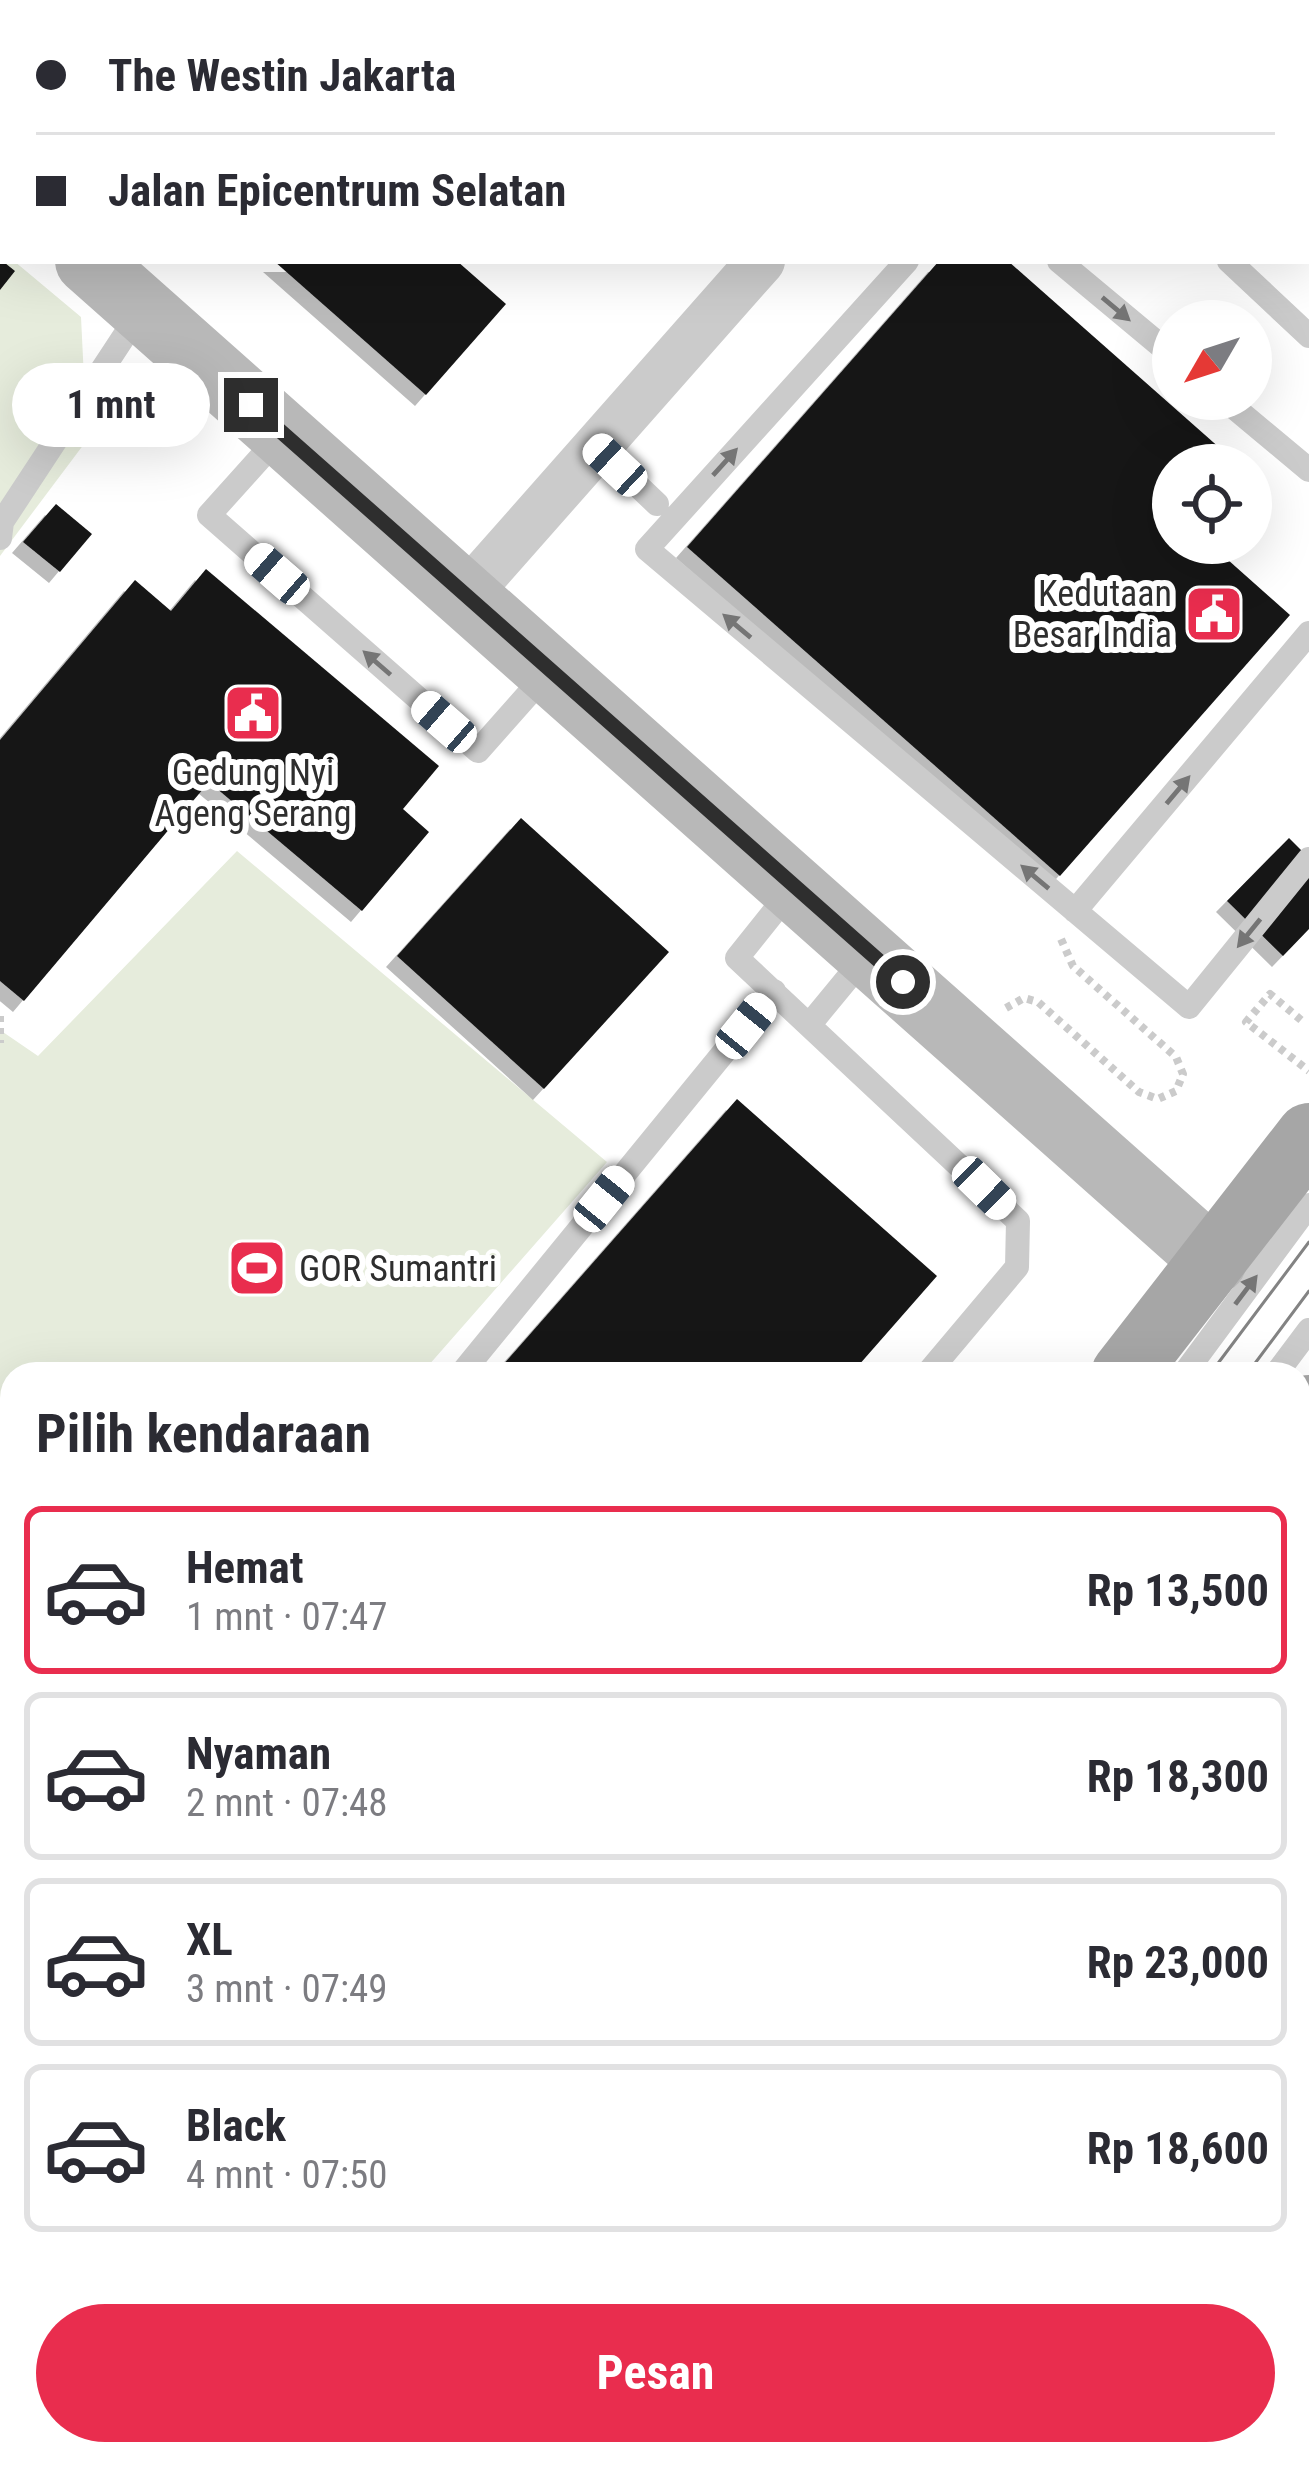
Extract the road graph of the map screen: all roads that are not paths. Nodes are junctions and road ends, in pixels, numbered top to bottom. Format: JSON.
{"nodes":[{"id":1,"x":90,"y":264,"type":"edge"},
{"id":2,"x":758,"y":264,"type":"edge"},
{"id":3,"x":904,"y":264,"type":"edge"},
{"id":4,"x":1063,"y":264,"type":"edge"},
{"id":5,"x":1232,"y":264,"type":"edge"},
{"id":6,"x":131,"y":326,"type":"junction"},
{"id":7,"x":1309,"y":337,"type":"edge"},
{"id":8,"x":1152,"y":338,"type":"edge"},
{"id":9,"x":1249,"y":420,"type":"edge"},
{"id":10,"x":283,"y":433,"type":"junction"},
{"id":11,"x":598,"y":448,"type":"junction"},
{"id":12,"x":1309,"y":470,"type":"edge"},
{"id":13,"x":657,"y":504,"type":"dead end"},
{"id":14,"x":1,"y":527,"type":"edge"},
{"id":15,"x":466,"y":595,"type":"junction"},
{"id":16,"x":1309,"y":633,"type":"edge"},
{"id":17,"x":550,"y":670,"type":"junction"},
{"id":18,"x":1309,"y":859,"type":"edge"},
{"id":19,"x":794,"y":886,"type":"junction"},
{"id":20,"x":1076,"y":911,"type":"junction"},
{"id":21,"x":869,"y":953,"type":"junction"},
{"id":22,"x":774,"y":991,"type":"junction"},
{"id":23,"x":810,"y":1024,"type":"junction"},
{"id":24,"x":1309,"y":1136,"type":"edge"},
{"id":25,"x":1309,"y":1205,"type":"edge"},
{"id":26,"x":1214,"y":1261,"type":"junction"},
{"id":27,"x":1309,"y":1330,"type":"edge"},
{"id":28,"x":471,"y":1362,"type":"edge"},
{"id":29,"x":937,"y":1362,"type":"edge"},
{"id":30,"x":1134,"y":1362,"type":"edge"},
{"id":31,"x":1193,"y":1362,"type":"edge"},
{"id":32,"x":1285,"y":1362,"type":"edge"}],
"edges":[{"from":1,"to":6,"type":"street"},
{"from":2,"to":11,"type":"street"},
{"from":20,"to":3,"type":"lane","one_way":true},
{"from":4,"to":8,"type":"lane","one_way":true},
{"from":5,"to":7,"type":"lane"},
{"from":6,"to":10,"type":"street"},
{"from":6,"to":14,"type":"lane"},
{"from":9,"to":12,"type":"lane"},
{"from":10,"to":15,"type":"street"},
{"from":17,"to":10,"type":"lane","one_way":true},
{"from":11,"to":13,"type":"lane"},
{"from":11,"to":15,"type":"street"},
{"from":15,"to":17,"type":"street"},
{"from":20,"to":16,"type":"lane","one_way":true},
{"from":17,"to":19,"type":"street"},
{"from":18,"to":20,"type":"lane","one_way":true},
{"from":19,"to":21,"type":"street"},
{"from":19,"to":22,"type":"lane"},
{"from":21,"to":23,"type":"lane"},
{"from":21,"to":26,"type":"street"},
{"from":22,"to":23,"type":"lane"},
{"from":22,"to":28,"type":"lane"},
{"from":23,"to":29,"type":"lane"},
{"from":24,"to":26,"type":"main road"},
{"from":31,"to":25,"type":"lane","one_way":true},
{"from":26,"to":30,"type":"main road"},
{"from":27,"to":32,"type":"lane"}]}
